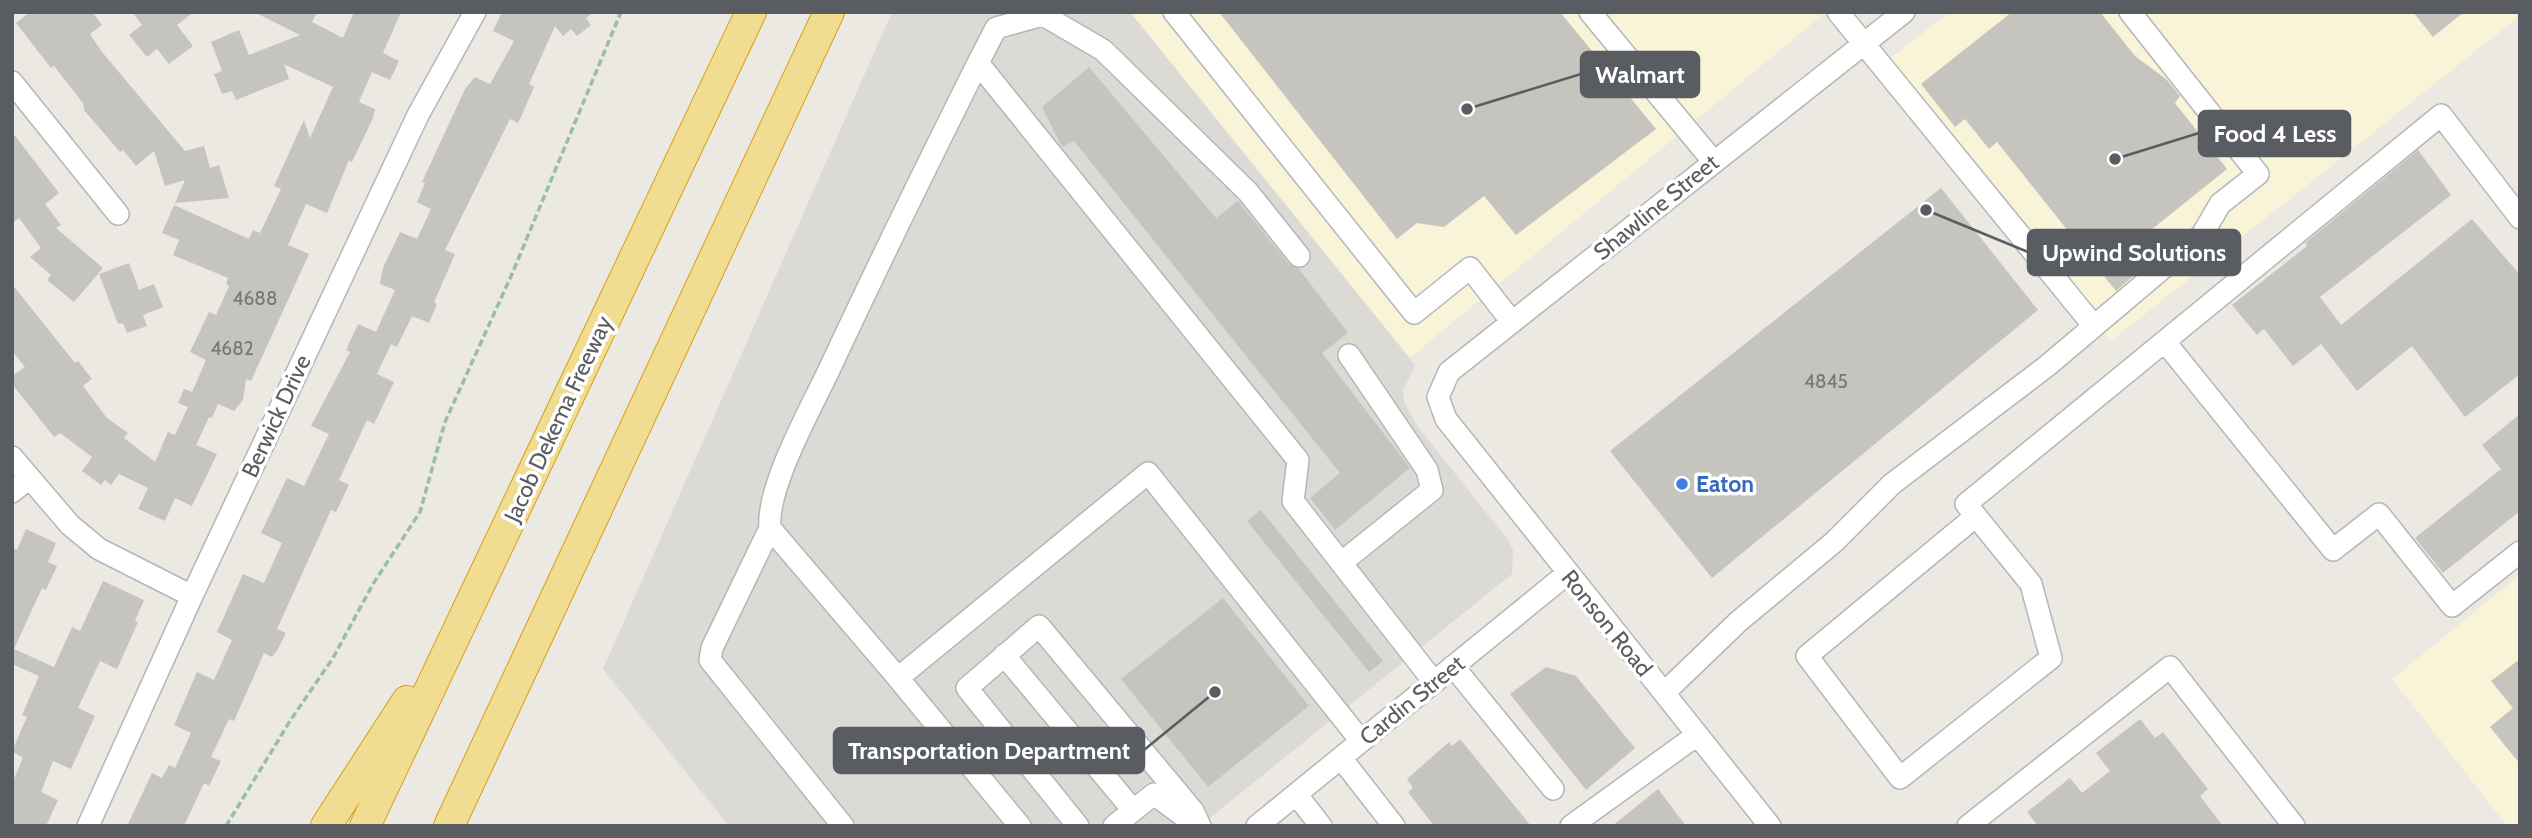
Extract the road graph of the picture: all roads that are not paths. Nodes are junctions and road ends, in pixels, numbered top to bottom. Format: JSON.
{"nodes":[{"id":1,"x":475,"y":12,"type":"edge"},
{"id":2,"x":751,"y":12,"type":"edge"},
{"id":3,"x":829,"y":12,"type":"edge"},
{"id":4,"x":1174,"y":12,"type":"edge"},
{"id":5,"x":1590,"y":12,"type":"edge"},
{"id":6,"x":1838,"y":12,"type":"edge"},
{"id":7,"x":1904,"y":12,"type":"edge"},
{"id":8,"x":2130,"y":12,"type":"edge"},
{"id":9,"x":1863,"y":44,"type":"junction"},
{"id":10,"x":978,"y":63,"type":"junction"},
{"id":11,"x":12,"y":82,"type":"edge"},
{"id":12,"x":1713,"y":161,"type":"junction"},
{"id":13,"x":118,"y":214,"type":"dead end"},
{"id":14,"x":2520,"y":218,"type":"edge"},
{"id":15,"x":1299,"y":256,"type":"dead end"},
{"id":16,"x":1512,"y":323,"type":"junction"},
{"id":17,"x":2093,"y":324,"type":"junction"},
{"id":18,"x":2165,"y":342,"type":"junction"},
{"id":19,"x":1349,"y":355,"type":"dead end"},
{"id":20,"x":1446,"y":419,"type":"joint"},
{"id":21,"x":12,"y":457,"type":"edge"},
{"id":22,"x":29,"y":478,"type":"junction"},
{"id":23,"x":12,"y":492,"type":"edge"},
{"id":24,"x":1976,"y":516,"type":"junction"},
{"id":25,"x":770,"y":528,"type":"junction"},
{"id":26,"x":2520,"y":552,"type":"edge"},
{"id":27,"x":1341,"y":563,"type":"junction"},
{"id":28,"x":1568,"y":573,"type":"junction"},
{"id":29,"x":192,"y":596,"type":"junction"},
{"id":30,"x":472,"y":601,"type":"junction"},
{"id":31,"x":1004,"y":655,"type":"junction"},
{"id":32,"x":1453,"y":666,"type":"junction"},
{"id":33,"x":898,"y":678,"type":"junction"},
{"id":34,"x":1434,"y":682,"type":"junction"},
{"id":35,"x":1664,"y":693,"type":"junction"},
{"id":36,"x":1697,"y":735,"type":"junction"},
{"id":37,"x":1361,"y":741,"type":"junction"},
{"id":38,"x":1341,"y":758,"type":"junction"},
{"id":39,"x":1553,"y":789,"type":"dead end"},
{"id":40,"x":1296,"y":794,"type":"junction"},
{"id":41,"x":1132,"y":809,"type":"junction"},
{"id":42,"x":1197,"y":822,"type":"edge"},
{"id":43,"x":88,"y":826,"type":"edge"},
{"id":44,"x":326,"y":826,"type":"edge"},
{"id":45,"x":365,"y":826,"type":"edge"},
{"id":46,"x":449,"y":826,"type":"edge"},
{"id":47,"x":844,"y":826,"type":"edge"},
{"id":48,"x":1020,"y":826,"type":"edge"},
{"id":49,"x":1078,"y":826,"type":"edge"},
{"id":50,"x":1114,"y":826,"type":"edge"},
{"id":51,"x":1256,"y":826,"type":"edge"},
{"id":52,"x":1321,"y":826,"type":"edge"},
{"id":53,"x":1394,"y":826,"type":"edge"},
{"id":54,"x":1571,"y":826,"type":"edge"},
{"id":55,"x":1770,"y":826,"type":"edge"},
{"id":56,"x":1968,"y":826,"type":"edge"},
{"id":57,"x":2294,"y":826,"type":"edge"}],
"edges":[{"from":1,"to":29,"type":"street","name":"Berwick Drive"},
{"from":2,"to":30,"type":"highway","name":"Jacob Dekema Freeway"},
{"from":3,"to":46,"type":"highway"},
{"from":4,"to":16,"type":"street"},
{"from":5,"to":12,"type":"street"},
{"from":6,"to":9,"type":"street"},
{"from":7,"to":9,"type":"street","name":"Shawline Street"},
{"from":8,"to":17,"type":"street"},
{"from":9,"to":12,"type":"street","name":"Shawline Street"},
{"from":9,"to":17,"type":"street"},
{"from":10,"to":15,"type":"street"},
{"from":10,"to":25,"type":"street"},
{"from":10,"to":27,"type":"street"},
{"from":11,"to":13,"type":"street"},
{"from":12,"to":16,"type":"street","name":"Shawline Street"},
{"from":14,"to":18,"type":"street"},
{"from":16,"to":20,"type":"street","name":"Shawline Street"},
{"from":17,"to":35,"type":"street"},
{"from":18,"to":24,"type":"street"},
{"from":18,"to":26,"type":"street"},
{"from":19,"to":27,"type":"street"},
{"from":20,"to":28,"type":"street","name":"Ronson Road"},
{"from":21,"to":22,"type":"street"},
{"from":22,"to":23,"type":"street"},
{"from":22,"to":29,"type":"street"},
{"from":24,"to":24,"type":"street"},
{"from":25,"to":33,"type":"street"},
{"from":25,"to":47,"type":"street"},
{"from":27,"to":34,"type":"street"},
{"from":28,"to":32,"type":"street","name":"Cardin Street"},
{"from":28,"to":35,"type":"street","name":"Ronson Road"},
{"from":29,"to":43,"type":"street","name":"Berwick Drive"},
{"from":30,"to":44,"type":"highway"},
{"from":30,"to":45,"type":"highway","name":"Jacob Dekema Freeway"},
{"from":31,"to":41,"type":"street"},
{"from":31,"to":42,"type":"street"},
{"from":31,"to":49,"type":"street"},
{"from":32,"to":34,"type":"street","name":"Cardin Street"},
{"from":32,"to":39,"type":"street"},
{"from":33,"to":37,"type":"street"},
{"from":33,"to":48,"type":"street"},
{"from":34,"to":37,"type":"street","name":"Cardin Street"},
{"from":35,"to":36,"type":"street","name":"Ronson Road"},
{"from":36,"to":54,"type":"street"},
{"from":36,"to":55,"type":"street","name":"Ronson Road"},
{"from":37,"to":38,"type":"street","name":"Cardin Street"},
{"from":38,"to":40,"type":"street","name":"Cardin Street"},
{"from":38,"to":53,"type":"street"},
{"from":40,"to":51,"type":"street","name":"Cardin Street"},
{"from":40,"to":52,"type":"street"},
{"from":41,"to":42,"type":"street"},
{"from":41,"to":50,"type":"street"},
{"from":56,"to":57,"type":"street"}]}
